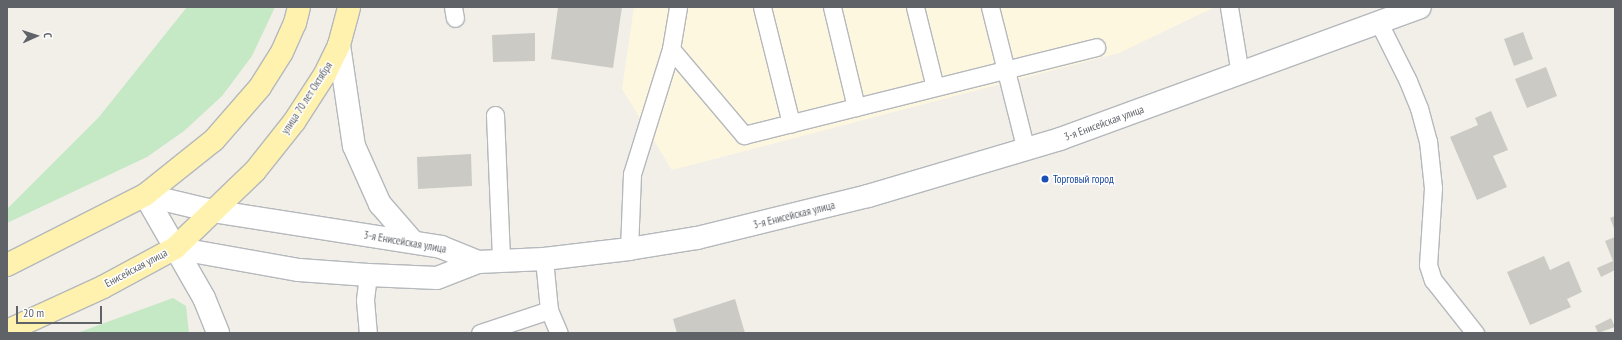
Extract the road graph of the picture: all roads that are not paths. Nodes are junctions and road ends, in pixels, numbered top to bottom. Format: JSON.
{"nodes":[{"id":1,"x":299,"y":7,"type":"edge"},
{"id":2,"x":349,"y":7,"type":"edge"},
{"id":3,"x":678,"y":7,"type":"edge"},
{"id":4,"x":762,"y":7,"type":"edge"},
{"id":5,"x":832,"y":7,"type":"edge"},
{"id":6,"x":915,"y":7,"type":"edge"},
{"id":7,"x":990,"y":7,"type":"edge"},
{"id":8,"x":1229,"y":7,"type":"edge"},
{"id":9,"x":1420,"y":7,"type":"edge"},
{"id":10,"x":1378,"y":21,"type":"junction"},
{"id":11,"x":339,"y":45,"type":"junction"},
{"id":12,"x":1096,"y":47,"type":"dead end"},
{"id":13,"x":670,"y":49,"type":"junction"},
{"id":14,"x":1006,"y":70,"type":"junction"},
{"id":15,"x":1240,"y":74,"type":"junction"},
{"id":16,"x":935,"y":87,"type":"junction"},
{"id":17,"x":856,"y":107,"type":"junction"},
{"id":18,"x":495,"y":115,"type":"dead end"},
{"id":19,"x":791,"y":123,"type":"junction"},
{"id":20,"x":1026,"y":150,"type":"junction"},
{"id":21,"x":145,"y":195,"type":"junction"},
{"id":22,"x":212,"y":211,"type":"junction"},
{"id":23,"x":412,"y":242,"type":"junction"},
{"id":24,"x":175,"y":248,"type":"junction"},
{"id":25,"x":629,"y":249,"type":"junction"},
{"id":26,"x":544,"y":259,"type":"junction"},
{"id":27,"x":501,"y":261,"type":"junction"},
{"id":28,"x":478,"y":262,"type":"junction"},
{"id":29,"x":7,"y":265,"type":"edge"},
{"id":30,"x":368,"y":275,"type":"junction"},
{"id":31,"x":549,"y":310,"type":"junction"},
{"id":32,"x":7,"y":331,"type":"edge"},
{"id":33,"x":218,"y":333,"type":"edge"},
{"id":34,"x":368,"y":333,"type":"edge"},
{"id":35,"x":480,"y":333,"type":"edge"},
{"id":36,"x":559,"y":333,"type":"edge"},
{"id":37,"x":1475,"y":333,"type":"edge"}],
"edges":[{"from":1,"to":21,"type":"main road"},
{"from":2,"to":11,"type":"main road","name":"улица 70 лет Октября"},
{"from":3,"to":13,"type":"lane"},
{"from":4,"to":19,"type":"lane"},
{"from":5,"to":17,"type":"lane"},
{"from":6,"to":16,"type":"lane"},
{"from":7,"to":14,"type":"lane"},
{"from":8,"to":15,"type":"lane"},
{"from":9,"to":10,"type":"street","name":"3-я Енисейская улица"},
{"from":10,"to":15,"type":"street","name":"3-я Енисейская улица"},
{"from":10,"to":37,"type":"lane"},
{"from":11,"to":22,"type":"main road","name":"улица 70 лет Октября"},
{"from":11,"to":23,"type":"street"},
{"from":12,"to":14,"type":"lane"},
{"from":13,"to":19,"type":"lane"},
{"from":13,"to":25,"type":"lane"},
{"from":14,"to":16,"type":"lane"},
{"from":14,"to":20,"type":"lane"},
{"from":15,"to":20,"type":"street","name":"3-я Енисейская улица"},
{"from":16,"to":17,"type":"lane"},
{"from":17,"to":19,"type":"lane"},
{"from":18,"to":27,"type":"lane"},
{"from":20,"to":25,"type":"street","name":"3-я Енисейская улица"},
{"from":21,"to":22,"type":"street","name":"3-я Енисейская улица"},
{"from":21,"to":24,"type":"street"},
{"from":21,"to":29,"type":"main road"},
{"from":22,"to":23,"type":"street","name":"3-я Енисейская улица"},
{"from":22,"to":24,"type":"main road","name":"Енисейская улица"},
{"from":23,"to":28,"type":"street","name":"3-я Енисейская улица"},
{"from":24,"to":30,"type":"street"},
{"from":24,"to":32,"type":"main road","name":"Енисейская улица"},
{"from":24,"to":33,"type":"street"},
{"from":25,"to":26,"type":"street","name":"3-я Енисейская улица"},
{"from":26,"to":27,"type":"street","name":"3-я Енисейская улица"},
{"from":26,"to":31,"type":"lane"},
{"from":27,"to":28,"type":"street","name":"3-я Енисейская улица"},
{"from":28,"to":30,"type":"street"},
{"from":30,"to":34,"type":"lane"},
{"from":31,"to":35,"type":"lane"},
{"from":31,"to":36,"type":"lane"}]}
